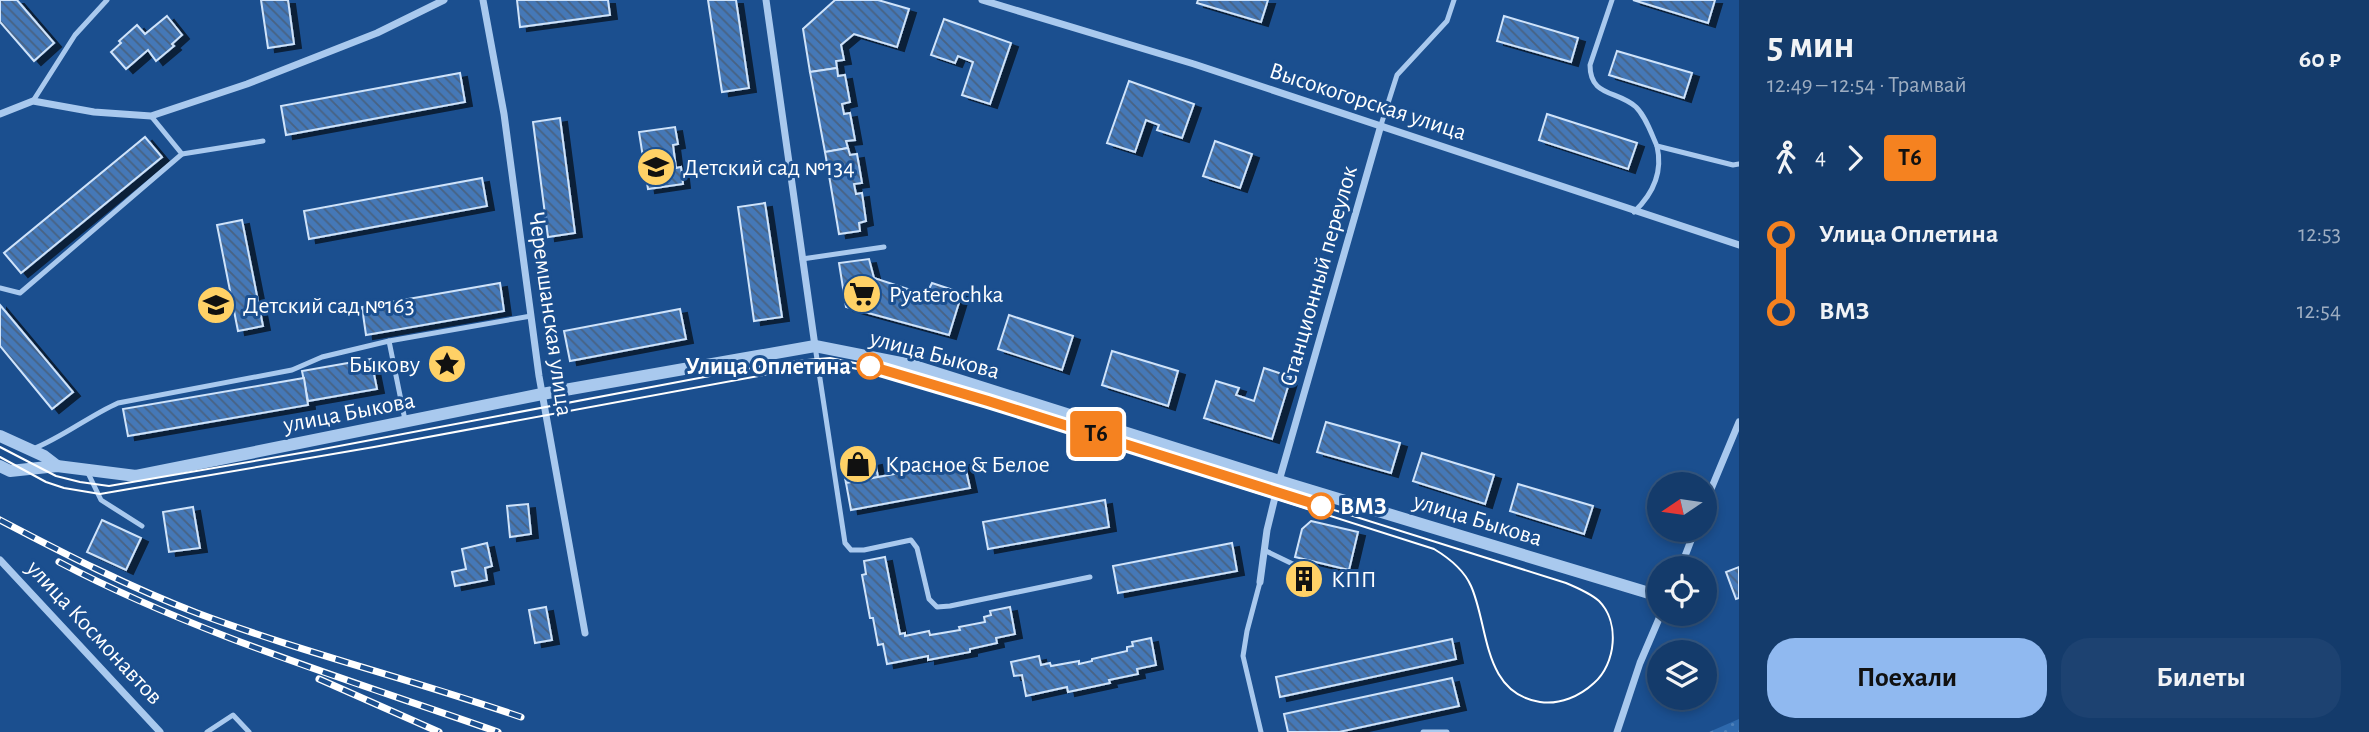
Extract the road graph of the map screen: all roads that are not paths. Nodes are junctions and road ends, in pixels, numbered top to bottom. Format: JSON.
{"nodes":[{"id":1,"x":107,"y":0,"type":"edge"},
{"id":2,"x":444,"y":0,"type":"edge"},
{"id":3,"x":483,"y":0,"type":"edge"},
{"id":4,"x":765,"y":0,"type":"edge"},
{"id":5,"x":982,"y":0,"type":"edge"},
{"id":6,"x":1454,"y":0,"type":"edge"},
{"id":7,"x":1612,"y":0,"type":"edge"},
{"id":8,"x":33,"y":101,"type":"junction"},
{"id":9,"x":0,"y":114,"type":"edge"},
{"id":10,"x":151,"y":116,"type":"junction"},
{"id":11,"x":1381,"y":125,"type":"junction"},
{"id":12,"x":262,"y":141,"type":"dead end"},
{"id":13,"x":1657,"y":146,"type":"junction"},
{"id":14,"x":182,"y":154,"type":"junction"},
{"id":15,"x":1739,"y":164,"type":"edge"},
{"id":16,"x":1634,"y":212,"type":"junction"},
{"id":17,"x":1739,"y":246,"type":"edge"},
{"id":18,"x":884,"y":247,"type":"dead end"},
{"id":19,"x":802,"y":259,"type":"junction"},
{"id":20,"x":0,"y":288,"type":"edge"},
{"id":21,"x":531,"y":316,"type":"junction"},
{"id":22,"x":389,"y":341,"type":"junction"},
{"id":23,"x":815,"y":346,"type":"junction"},
{"id":24,"x":542,"y":394,"type":"junction"},
{"id":25,"x":405,"y":422,"type":"junction"},
{"id":26,"x":1739,"y":422,"type":"edge"},
{"id":27,"x":0,"y":436,"type":"edge"},
{"id":28,"x":30,"y":450,"type":"junction"},
{"id":29,"x":0,"y":466,"type":"edge"},
{"id":30,"x":57,"y":466,"type":"junction"},
{"id":31,"x":87,"y":470,"type":"junction"},
{"id":32,"x":1717,"y":475,"type":"edge"},
{"id":33,"x":1279,"y":481,"type":"junction"},
{"id":34,"x":142,"y":526,"type":"dead end"},
{"id":35,"x":1264,"y":550,"type":"junction"},
{"id":36,"x":0,"y":560,"type":"edge"},
{"id":37,"x":1299,"y":566,"type":"dead end"},
{"id":38,"x":1090,"y":577,"type":"dead end"},
{"id":39,"x":1260,"y":582,"type":"joint"},
{"id":40,"x":1647,"y":592,"type":"edge"},
{"id":41,"x":1656,"y":626,"type":"edge"},
{"id":42,"x":585,"y":633,"type":"dead end"},
{"id":43,"x":160,"y":732,"type":"edge"},
{"id":44,"x":207,"y":732,"type":"edge"},
{"id":45,"x":249,"y":732,"type":"edge"},
{"id":46,"x":1261,"y":732,"type":"edge"},
{"id":47,"x":1423,"y":732,"type":"edge"},
{"id":48,"x":1447,"y":732,"type":"edge"},
{"id":49,"x":1617,"y":732,"type":"edge"}],
"edges":[{"from":1,"to":8,"type":"lane"},
{"from":2,"to":10,"type":"street"},
{"from":3,"to":21,"type":"street","name":"Черемшанская улица"},
{"from":4,"to":19,"type":"street"},
{"from":5,"to":11,"type":"street","name":"Высокогорская улица"},
{"from":6,"to":11,"type":"lane","name":"Станционный переулок"},
{"from":7,"to":13,"type":"lane"},
{"from":8,"to":9,"type":"street"},
{"from":8,"to":10,"type":"street"},
{"from":10,"to":14,"type":"lane"},
{"from":11,"to":16,"type":"street","name":"Высокогорская улица"},
{"from":11,"to":33,"type":"street","name":"Станционный переулок"},
{"from":12,"to":14,"type":"lane"},
{"from":13,"to":15,"type":"lane"},
{"from":13,"to":16,"type":"lane"},
{"from":14,"to":20,"type":"lane"},
{"from":16,"to":17,"type":"street","name":"Высокогорская улица"},
{"from":18,"to":19,"type":"lane"},
{"from":19,"to":23,"type":"street"},
{"from":21,"to":22,"type":"lane"},
{"from":21,"to":24,"type":"street","name":"Черемшанская улица"},
{"from":22,"to":25,"type":"lane"},
{"from":22,"to":28,"type":"lane"},
{"from":23,"to":24,"type":"street","name":"улица Быкова"},
{"from":23,"to":33,"type":"street","name":"улица Быкова"},
{"from":23,"to":38,"type":"lane"},
{"from":24,"to":25,"type":"street","name":"улица Быкова"},
{"from":24,"to":42,"type":"street","name":"Черемшанская улица"},
{"from":25,"to":31,"type":"street","name":"улица Быкова"},
{"from":26,"to":32,"type":"street"},
{"from":27,"to":28,"type":"street","name":"улица Быкова"},
{"from":28,"to":30,"type":"street","name":"улица Быкова"},
{"from":29,"to":30,"type":"street","name":"улица Быкова"},
{"from":30,"to":31,"type":"street","name":"улица Быкова"},
{"from":31,"to":34,"type":"lane"},
{"from":33,"to":35,"type":"street","name":"Станционный переулок"},
{"from":33,"to":40,"type":"street","name":"улица Быкова"},
{"from":35,"to":37,"type":"lane"},
{"from":35,"to":39,"type":"street","name":"Станционный переулок"},
{"from":36,"to":43,"type":"street","name":"улица Космонавтов"},
{"from":39,"to":46,"type":"lane"},
{"from":41,"to":49,"type":"street"},
{"from":44,"to":45,"type":"lane"},
{"from":47,"to":48,"type":"lane"}]}
